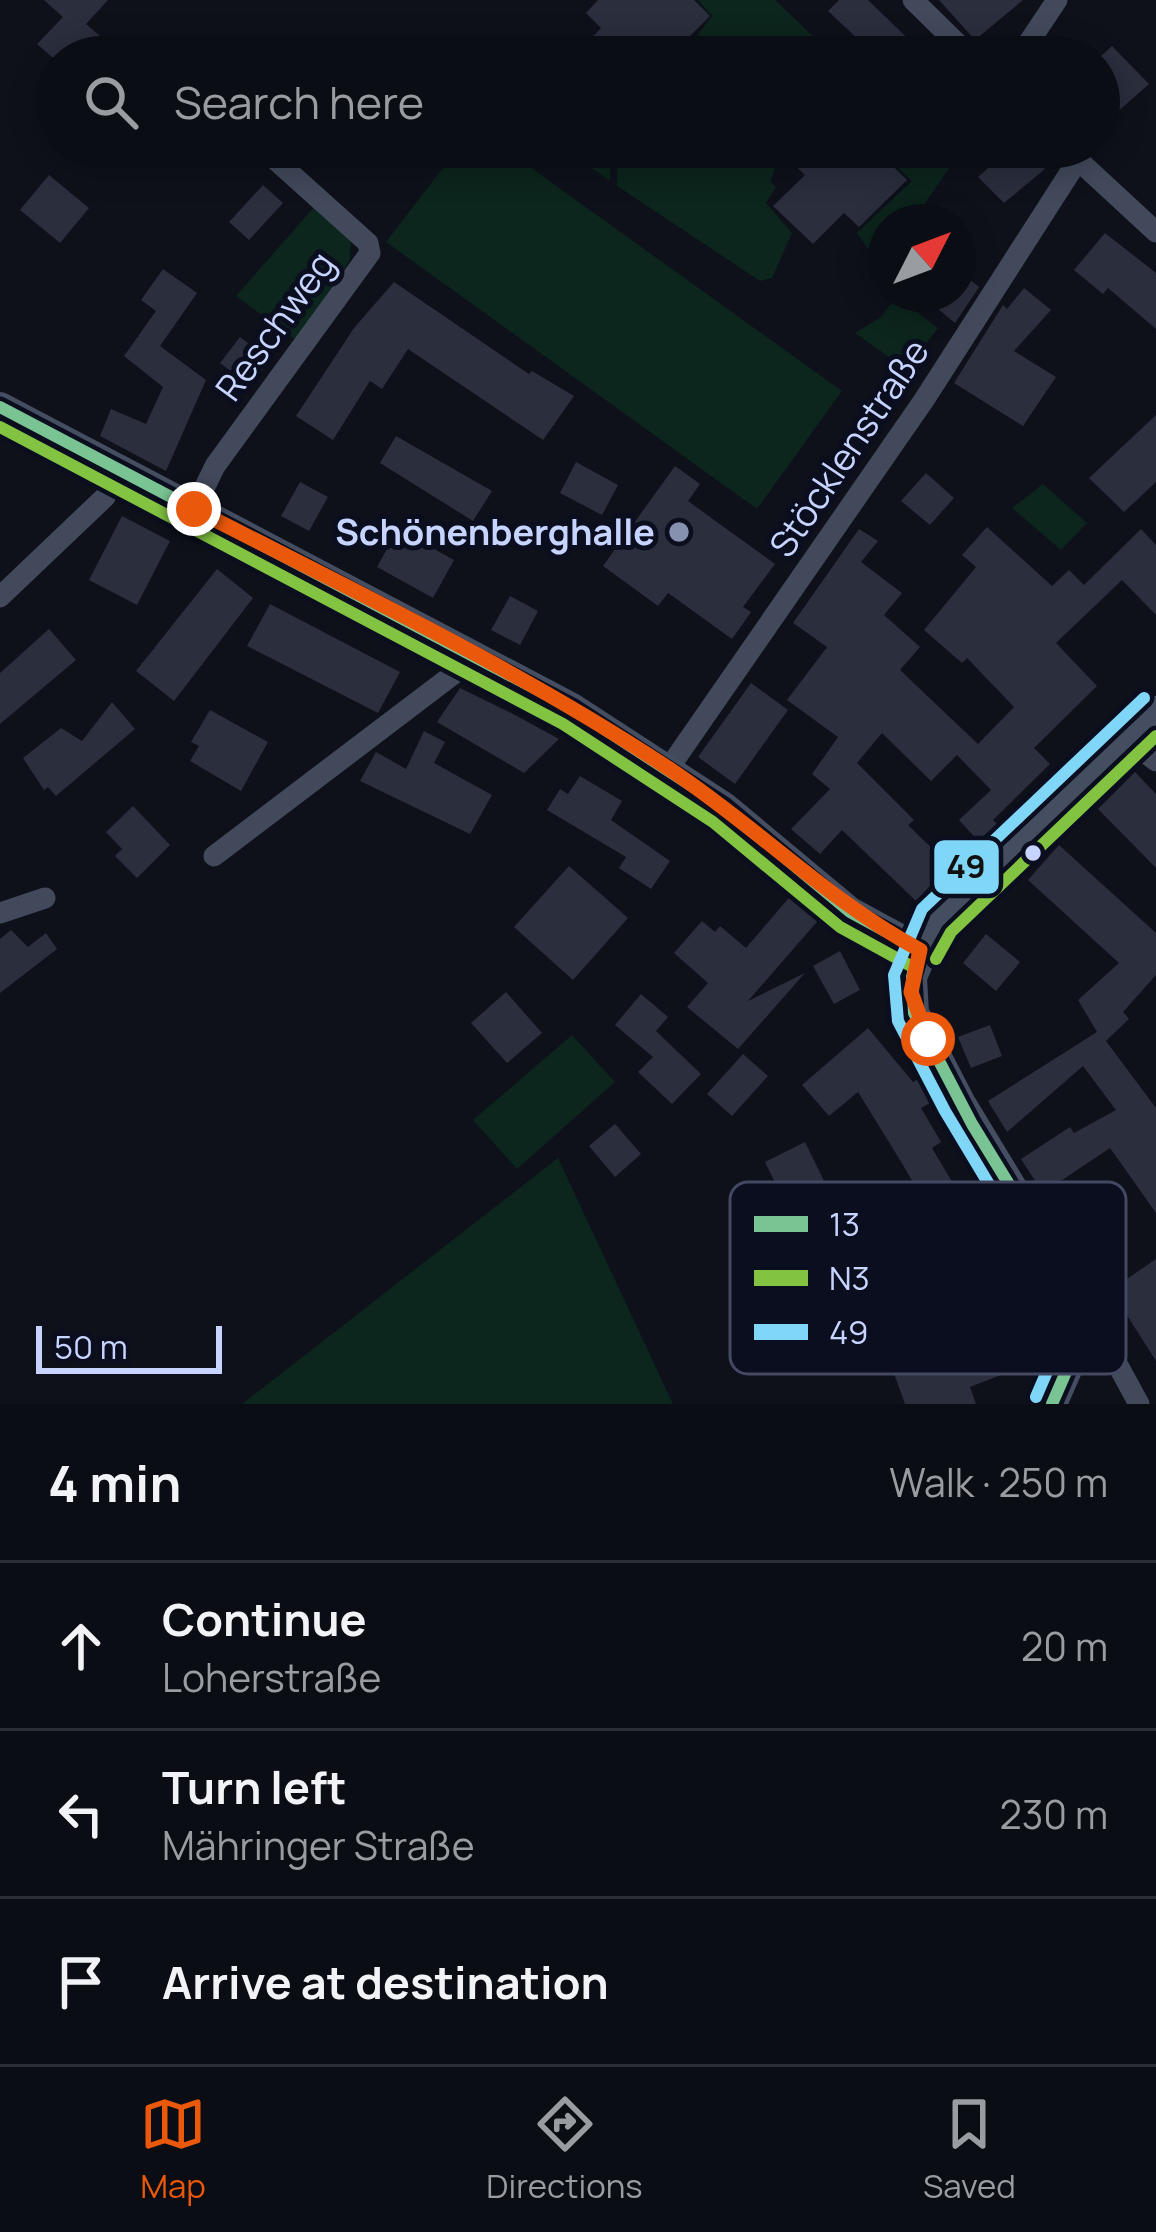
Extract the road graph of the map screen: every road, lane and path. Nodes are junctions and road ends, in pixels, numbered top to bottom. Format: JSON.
{"nodes":[{"id":1,"x":914,"y":0,"type":"edge"},
{"id":2,"x":1058,"y":0,"type":"edge"},
{"id":3,"x":950,"y":36,"type":"edge"},
{"id":4,"x":1033,"y":36,"type":"edge"},
{"id":5,"x":284,"y":168,"type":"edge"},
{"id":6,"x":1063,"y":168,"type":"edge"},
{"id":7,"x":1086,"y":168,"type":"edge"},
{"id":8,"x":1156,"y":232,"type":"edge"},
{"id":9,"x":0,"y":407,"type":"edge"},
{"id":10,"x":120,"y":471,"type":"junction"},
{"id":11,"x":194,"y":509,"type":"junction"},
{"id":12,"x":0,"y":597,"type":"edge"},
{"id":13,"x":467,"y":650,"type":"junction"},
{"id":14,"x":1156,"y":711,"type":"edge"},
{"id":15,"x":1126,"y":738,"type":"junction"},
{"id":16,"x":1156,"y":761,"type":"edge"},
{"id":17,"x":669,"y":768,"type":"junction"},
{"id":18,"x":214,"y":856,"type":"dead end"},
{"id":19,"x":45,"y":898,"type":"dead end"},
{"id":20,"x":0,"y":913,"type":"edge"},
{"id":21,"x":920,"y":950,"type":"junction"},
{"id":22,"x":1008,"y":1182,"type":"edge"},
{"id":23,"x":1065,"y":1374,"type":"edge"},
{"id":24,"x":1123,"y":1374,"type":"edge"},
{"id":25,"x":1052,"y":1404,"type":"edge"},
{"id":26,"x":1139,"y":1404,"type":"edge"}],
"edges":[{"from":1,"to":3,"type":"street"},
{"from":2,"to":4,"type":"street"},
{"from":5,"to":11,"type":"street","name":"Reschweg"},
{"from":6,"to":17,"type":"street","name":"Stöcklenstraße"},
{"from":7,"to":8,"type":"street"},
{"from":9,"to":10,"type":"street"},
{"from":10,"to":11,"type":"street"},
{"from":10,"to":12,"type":"street"},
{"from":11,"to":13,"type":"street"},
{"from":13,"to":17,"type":"street"},
{"from":13,"to":18,"type":"street"},
{"from":14,"to":15,"type":"street"},
{"from":15,"to":16,"type":"street"},
{"from":15,"to":21,"type":"street"},
{"from":17,"to":21,"type":"street"},
{"from":19,"to":20,"type":"street"},
{"from":21,"to":22,"type":"street"},
{"from":23,"to":25,"type":"street"},
{"from":24,"to":26,"type":"street"}]}
